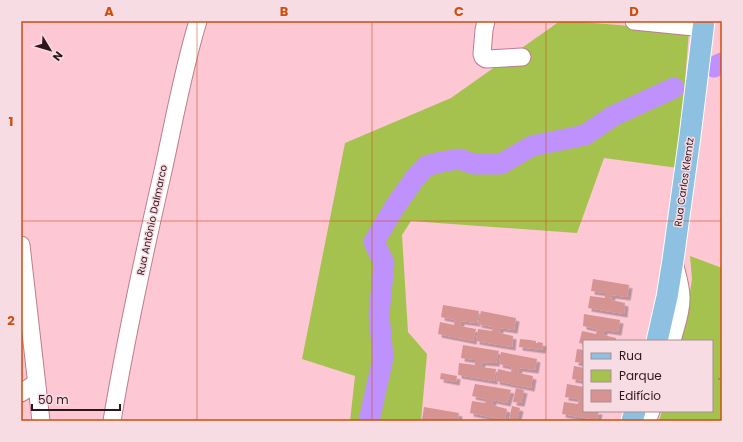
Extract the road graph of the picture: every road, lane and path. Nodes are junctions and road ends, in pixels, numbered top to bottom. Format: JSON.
{"nodes":[{"id":1,"x":198,"y":21,"type":"edge"},
{"id":2,"x":486,"y":21,"type":"edge"},
{"id":3,"x":634,"y":21,"type":"edge"},
{"id":4,"x":704,"y":25,"type":"edge"},
{"id":5,"x":522,"y":57,"type":"dead end"},
{"id":6,"x":21,"y":245,"type":"edge"},
{"id":7,"x":673,"y":260,"type":"junction"},
{"id":8,"x":656,"y":340,"type":"edge"},
{"id":9,"x":672,"y":340,"type":"edge"},
{"id":10,"x":718,"y":379,"type":"dead end"},
{"id":11,"x":722,"y":379,"type":"edge"},
{"id":12,"x":36,"y":383,"type":"junction"},
{"id":13,"x":21,"y":393,"type":"edge"},
{"id":14,"x":41,"y":421,"type":"edge"},
{"id":15,"x":112,"y":421,"type":"edge"}],
"edges":[{"from":1,"to":15,"type":"street","name":"Rua Antônio Dalmarco"},
{"from":2,"to":5,"type":"street"},
{"from":3,"to":4,"type":"street"},
{"from":4,"to":7,"type":"main road","name":"Rua Carlos Klemtz"},
{"from":6,"to":12,"type":"street"},
{"from":7,"to":8,"type":"main road","name":"Rua Carlos Klemtz"},
{"from":7,"to":9,"type":"street"},
{"from":10,"to":11,"type":"path"},
{"from":12,"to":13,"type":"street"},
{"from":12,"to":14,"type":"street"}]}
